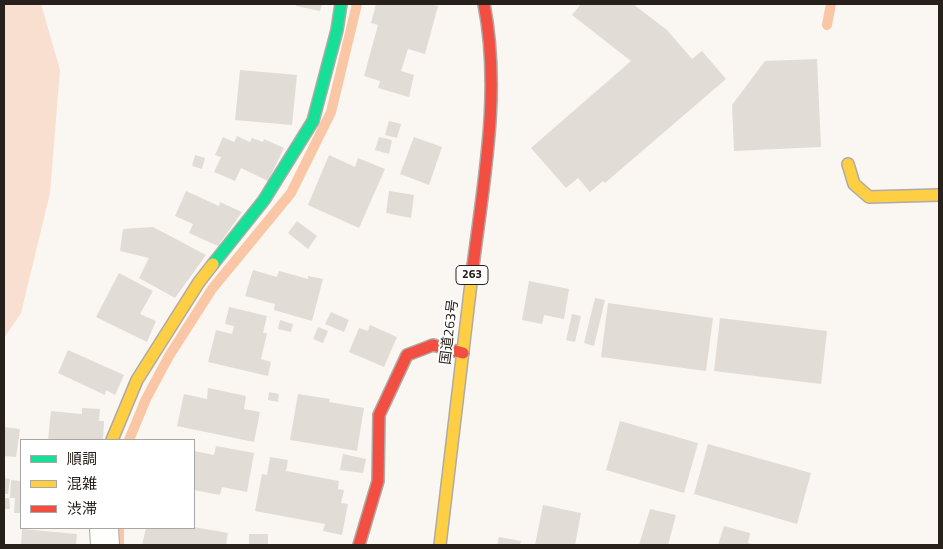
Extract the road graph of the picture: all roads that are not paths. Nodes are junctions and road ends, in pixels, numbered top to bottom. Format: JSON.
{"nodes":[{"id":1,"x":342,"y":4,"type":"edge"},
{"id":2,"x":484,"y":4,"type":"edge"},
{"id":3,"x":848,"y":164,"type":"dead end"},
{"id":4,"x":939,"y":195,"type":"edge"},
{"id":5,"x":463,"y":353,"type":"junction"},
{"id":6,"x":112,"y":439,"type":"edge"},
{"id":7,"x":104,"y":529,"type":"edge"},
{"id":8,"x":105,"y":545,"type":"edge"},
{"id":9,"x":359,"y":545,"type":"edge"},
{"id":10,"x":440,"y":545,"type":"edge"}],
"edges":[{"from":1,"to":6,"type":"main road"},
{"from":2,"to":5,"type":"main road","name":"国道263号","number":"263"},
{"from":3,"to":4,"type":"main road"},
{"from":5,"to":9,"type":"main road"},
{"from":5,"to":10,"type":"main road","name":"国道263号","number":"263"},
{"from":7,"to":8,"type":"street"}]}
